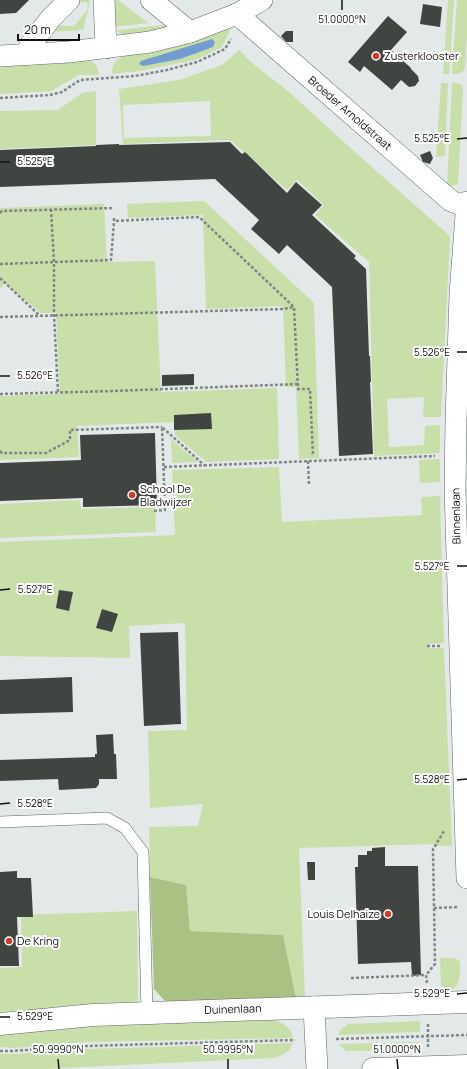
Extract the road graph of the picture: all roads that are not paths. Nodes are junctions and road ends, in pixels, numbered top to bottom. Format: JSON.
{"nodes":[{"id":1,"x":69,"y":0,"type":"edge"},
{"id":2,"x":104,"y":0,"type":"edge"},
{"id":3,"x":150,"y":0,"type":"edge"},
{"id":4,"x":262,"y":0,"type":"edge"},
{"id":5,"x":237,"y":14,"type":"junction"},
{"id":6,"x":190,"y":32,"type":"junction"},
{"id":7,"x":106,"y":48,"type":"junction"},
{"id":8,"x":31,"y":54,"type":"junction"},
{"id":9,"x":0,"y":56,"type":"edge"},
{"id":10,"x":467,"y":202,"type":"edge"},
{"id":11,"x":467,"y":207,"type":"edge"},
{"id":12,"x":0,"y":822,"type":"edge"},
{"id":13,"x":467,"y":878,"type":"edge"},
{"id":14,"x":467,"y":1002,"type":"edge"},
{"id":15,"x":314,"y":1007,"type":"junction"},
{"id":16,"x":147,"y":1012,"type":"junction"},
{"id":17,"x":0,"y":1024,"type":"edge"},
{"id":18,"x":467,"y":1066,"type":"edge"},
{"id":19,"x":317,"y":1069,"type":"edge"},
{"id":20,"x":373,"y":1069,"type":"edge"}],
"edges":[{"from":1,"to":8,"type":"street"},
{"from":2,"to":7,"type":"street"},
{"from":3,"to":6,"type":"street"},
{"from":4,"to":5,"type":"street"},
{"from":5,"to":6,"type":"street"},
{"from":5,"to":11,"type":"street","name":"Broeder Arnoldstraat"},
{"from":6,"to":7,"type":"street"},
{"from":7,"to":8,"type":"street"},
{"from":8,"to":9,"type":"street"},
{"from":10,"to":11,"type":"street","name":"Binnenlaan"},
{"from":11,"to":13,"type":"street","name":"Binnenlaan"},
{"from":12,"to":16,"type":"lane"},
{"from":14,"to":15,"type":"street","name":"Duinenlaan"},
{"from":15,"to":16,"type":"street","name":"Duinenlaan"},
{"from":15,"to":19,"type":"street"},
{"from":16,"to":17,"type":"street","name":"Duinenlaan"},
{"from":18,"to":20,"type":"street"}]}
